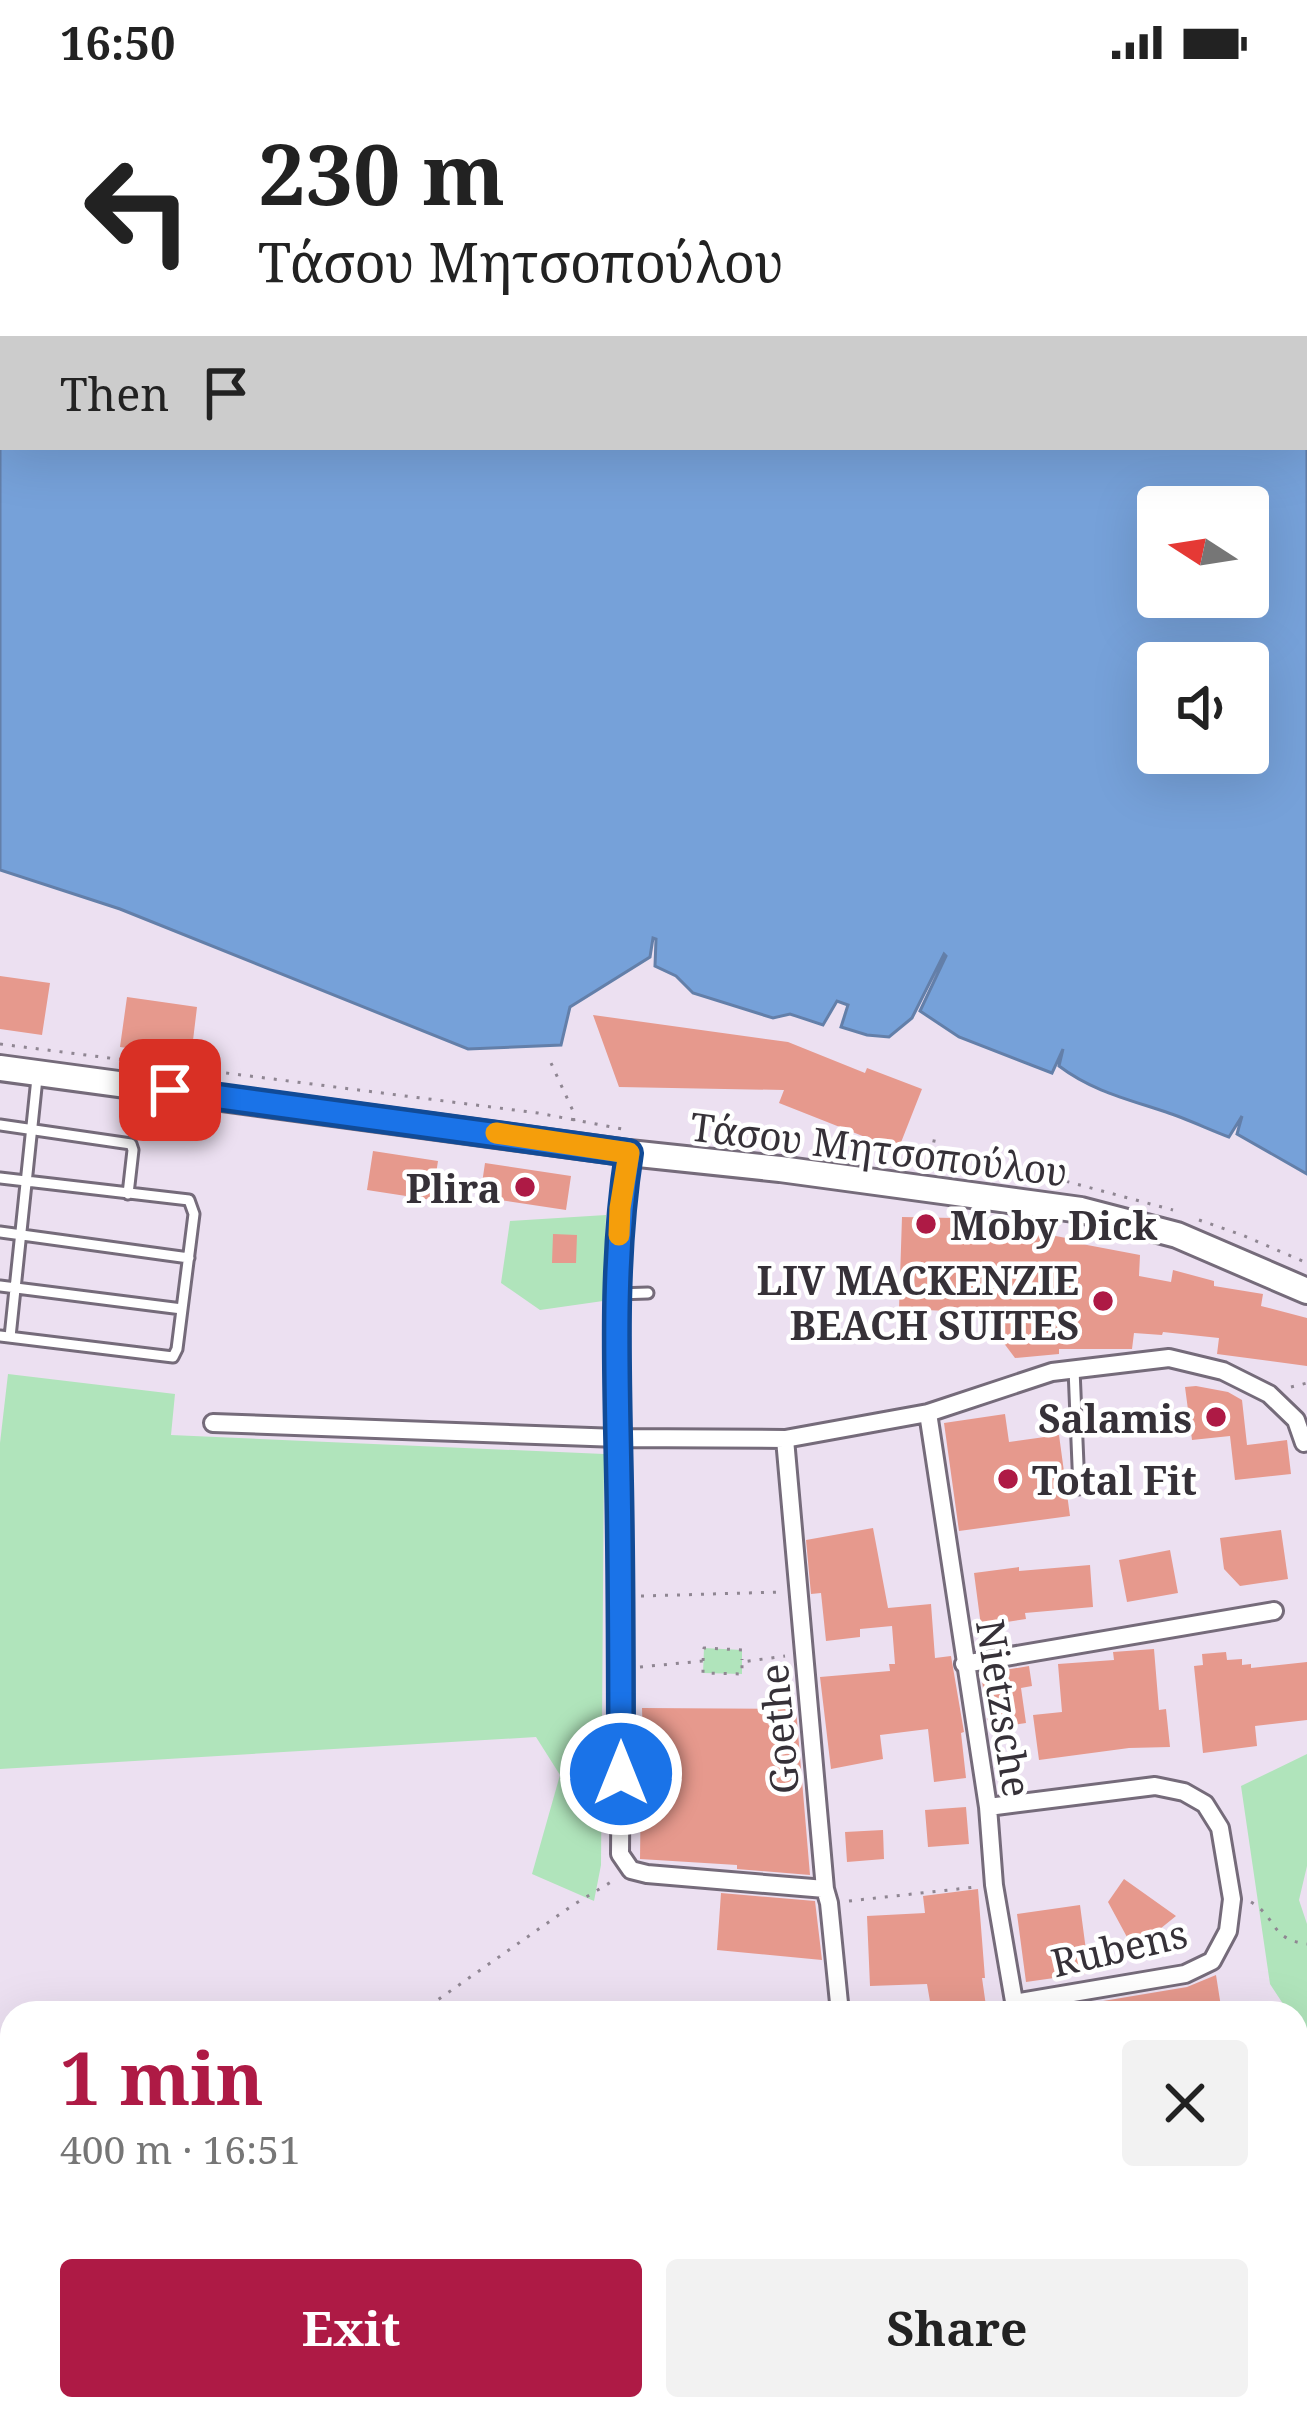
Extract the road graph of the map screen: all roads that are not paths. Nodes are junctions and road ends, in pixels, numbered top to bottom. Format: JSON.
{"nodes":[{"id":1,"x":0,"y":1068,"type":"edge"},
{"id":2,"x":38,"y":1072,"type":"junction"},
{"id":3,"x":0,"y":1125,"type":"edge"},
{"id":4,"x":31,"y":1129,"type":"junction"},
{"id":5,"x":629,"y":1153,"type":"junction"},
{"id":6,"x":0,"y":1178,"type":"edge"},
{"id":7,"x":26,"y":1182,"type":"junction"},
{"id":8,"x":128,"y":1194,"type":"junction"},
{"id":9,"x":0,"y":1232,"type":"edge"},
{"id":10,"x":20,"y":1235,"type":"junction"},
{"id":11,"x":189,"y":1258,"type":"junction"},
{"id":12,"x":0,"y":1286,"type":"edge"},
{"id":13,"x":15,"y":1288,"type":"junction"},
{"id":14,"x":1307,"y":1292,"type":"edge"},
{"id":15,"x":648,"y":1293,"type":"dead end"},
{"id":16,"x":617,"y":1294,"type":"junction"},
{"id":17,"x":182,"y":1309,"type":"junction"},
{"id":18,"x":5,"y":1336,"type":"edge"},
{"id":19,"x":1074,"y":1369,"type":"junction"},
{"id":20,"x":928,"y":1413,"type":"junction"},
{"id":21,"x":213,"y":1423,"type":"dead end"},
{"id":22,"x":618,"y":1438,"type":"junction"},
{"id":23,"x":785,"y":1439,"type":"junction"},
{"id":24,"x":1306,"y":1445,"type":"edge"},
{"id":25,"x":1079,"y":1489,"type":"dead end"},
{"id":26,"x":1274,"y":1611,"type":"dead end"},
{"id":27,"x":964,"y":1664,"type":"junction"},
{"id":28,"x":988,"y":1807,"type":"junction"},
{"id":29,"x":827,"y":1896,"type":"junction"},
{"id":30,"x":839,"y":2001,"type":"edge"},
{"id":31,"x":1014,"y":2001,"type":"edge"},
{"id":32,"x":1050,"y":2001,"type":"edge"}],
"edges":[{"from":1,"to":2,"type":"street","name":"Τάσου Μητσοπούλου"},
{"from":2,"to":4,"type":"lane"},
{"from":2,"to":5,"type":"street","name":"Τάσου Μητσοπούλου"},
{"from":3,"to":4,"type":"lane"},
{"from":4,"to":7,"type":"lane"},
{"from":4,"to":8,"type":"lane"},
{"from":5,"to":14,"type":"street","name":"Τάσου Μητσοπούλου"},
{"from":5,"to":16,"type":"street"},
{"from":6,"to":7,"type":"lane"},
{"from":7,"to":8,"type":"lane"},
{"from":7,"to":10,"type":"lane"},
{"from":8,"to":11,"type":"lane"},
{"from":9,"to":10,"type":"lane"},
{"from":10,"to":11,"type":"lane"},
{"from":10,"to":13,"type":"lane"},
{"from":11,"to":17,"type":"lane"},
{"from":12,"to":13,"type":"lane"},
{"from":13,"to":17,"type":"lane"},
{"from":13,"to":18,"type":"lane"},
{"from":15,"to":16,"type":"lane"},
{"from":16,"to":22,"type":"street"},
{"from":17,"to":18,"type":"lane"},
{"from":19,"to":20,"type":"street"},
{"from":19,"to":24,"type":"street"},
{"from":19,"to":25,"type":"lane"},
{"from":20,"to":23,"type":"street"},
{"from":20,"to":27,"type":"street","name":"Nietzsche"},
{"from":21,"to":22,"type":"street"},
{"from":22,"to":23,"type":"street"},
{"from":22,"to":29,"type":"street"},
{"from":23,"to":29,"type":"street","name":"Goethe"},
{"from":26,"to":27,"type":"street"},
{"from":27,"to":28,"type":"street","name":"Nietzsche"},
{"from":28,"to":31,"type":"street","name":"Nietzsche"},
{"from":28,"to":32,"type":"street","name":"Rubens"},
{"from":29,"to":30,"type":"street","name":"Goethe"}]}
